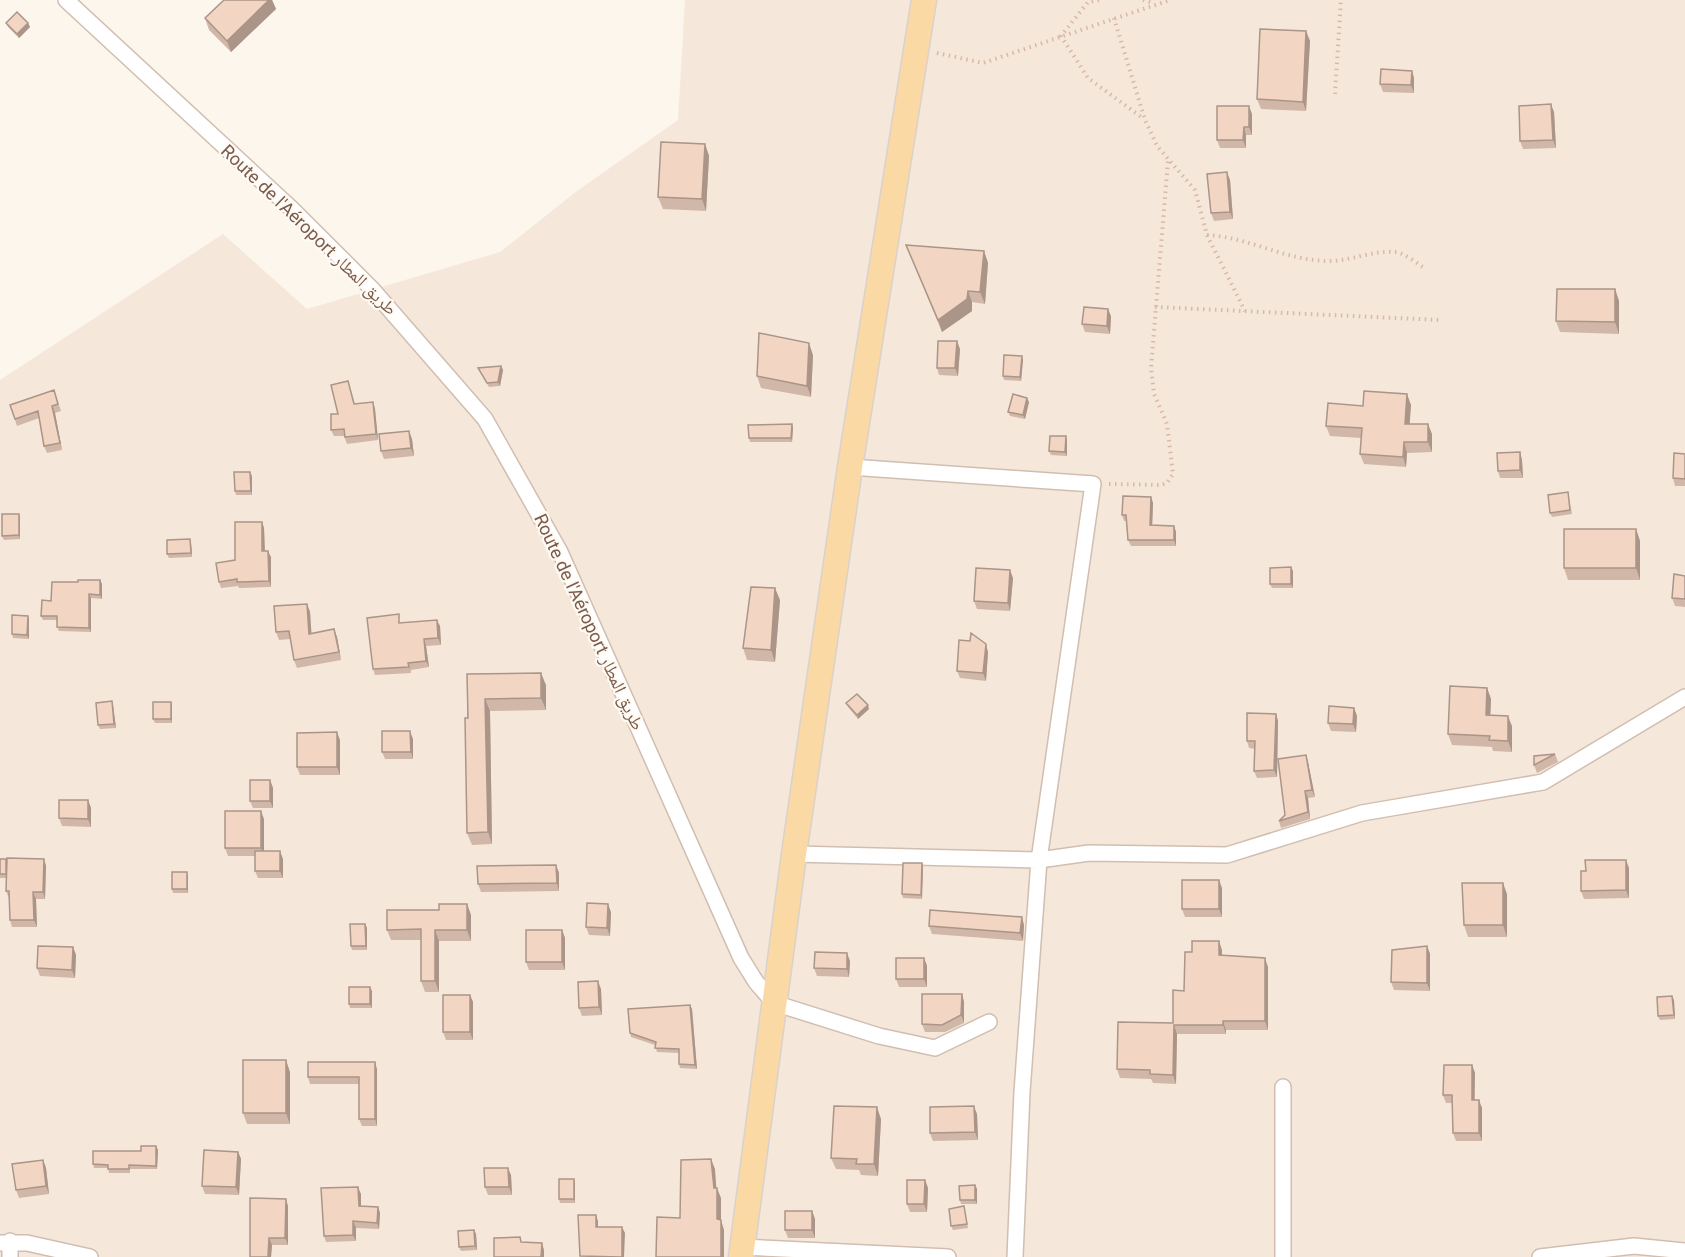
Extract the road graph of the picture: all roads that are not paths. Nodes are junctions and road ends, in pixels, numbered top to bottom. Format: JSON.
{"nodes":[{"id":1,"x":66,"y":0,"type":"edge"},
{"id":2,"x":924,"y":0,"type":"edge"},
{"id":3,"x":850,"y":467,"type":"junction"},
{"id":4,"x":1685,"y":697,"type":"edge"},
{"id":5,"x":794,"y":854,"type":"junction"},
{"id":6,"x":1039,"y":860,"type":"junction"},
{"id":7,"x":774,"y":1003,"type":"junction"},
{"id":8,"x":989,"y":1022,"type":"dead end"},
{"id":9,"x":1283,"y":1087,"type":"dead end"},
{"id":10,"x":7,"y":1247,"type":"edge"},
{"id":11,"x":1685,"y":1251,"type":"edge"},
{"id":12,"x":742,"y":1252,"type":"edge"},
{"id":13,"x":90,"y":1257,"type":"edge"},
{"id":14,"x":948,"y":1257,"type":"edge"},
{"id":15,"x":1016,"y":1257,"type":"edge"},
{"id":16,"x":1283,"y":1257,"type":"edge"},
{"id":17,"x":1540,"y":1257,"type":"edge"},
{"id":18,"x":1545,"y":1257,"type":"edge"}],
"edges":[{"from":1,"to":7,"type":"street","name":"Route de l'Aéroport طريق المطار"},
{"from":2,"to":3,"type":"main road"},
{"from":3,"to":5,"type":"main road"},
{"from":3,"to":6,"type":"street"},
{"from":4,"to":6,"type":"street"},
{"from":5,"to":6,"type":"street"},
{"from":5,"to":7,"type":"main road"},
{"from":6,"to":15,"type":"street"},
{"from":7,"to":8,"type":"street"},
{"from":7,"to":12,"type":"main road"},
{"from":9,"to":16,"type":"street"},
{"from":10,"to":13,"type":"street"},
{"from":11,"to":18,"type":"street"},
{"from":12,"to":14,"type":"street"},
{"from":17,"to":18,"type":"street"}]}
